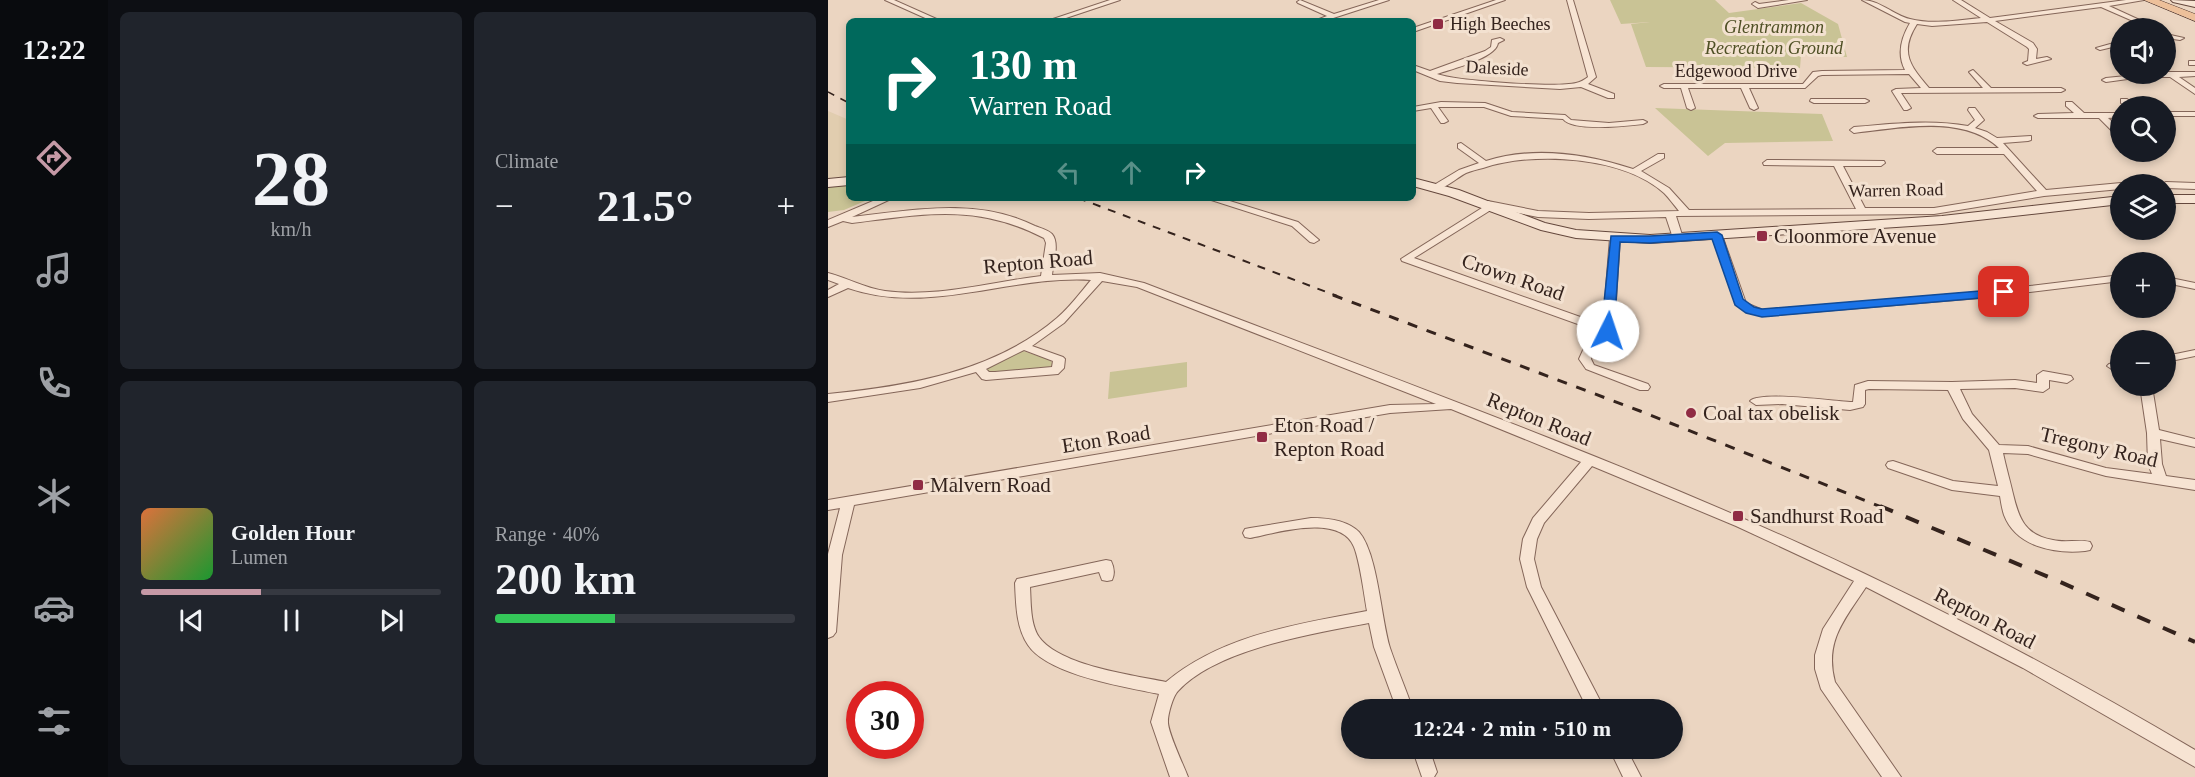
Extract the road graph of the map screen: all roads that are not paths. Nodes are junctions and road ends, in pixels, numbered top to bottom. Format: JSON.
{"nodes":[{"id":1,"x":888,"y":0,"type":"edge"},
{"id":2,"x":1117,"y":0,"type":"edge"},
{"id":3,"x":1386,"y":0,"type":"edge"},
{"id":4,"x":1499,"y":0,"type":"edge"},
{"id":5,"x":1570,"y":0,"type":"edge"},
{"id":6,"x":1804,"y":0,"type":"edge"},
{"id":7,"x":1865,"y":0,"type":"edge"},
{"id":8,"x":1956,"y":0,"type":"edge"},
{"id":9,"x":2141,"y":0,"type":"edge"},
{"id":10,"x":2149,"y":0,"type":"edge"},
{"id":11,"x":2176,"y":0,"type":"edge"},
{"id":12,"x":1300,"y":2,"type":"dead end"},
{"id":13,"x":1755,"y":4,"type":"dead end"},
{"id":14,"x":2195,"y":4,"type":"edge"},
{"id":15,"x":2101,"y":5,"type":"junction"},
{"id":16,"x":1333,"y":16,"type":"junction"},
{"id":17,"x":931,"y":18,"type":"edge"},
{"id":18,"x":1060,"y":18,"type":"edge"},
{"id":19,"x":1327,"y":18,"type":"edge"},
{"id":20,"x":2131,"y":18,"type":"edge"},
{"id":21,"x":2195,"y":18,"type":"edge"},
{"id":22,"x":1987,"y":20,"type":"junction"},
{"id":23,"x":1914,"y":23,"type":"junction"},
{"id":24,"x":1416,"y":29,"type":"edge"},
{"id":25,"x":2176,"y":37,"type":"edge"},
{"id":26,"x":2180,"y":38,"type":"dead end"},
{"id":27,"x":1500,"y":40,"type":"dead end"},
{"id":28,"x":2110,"y":46,"type":"edge"},
{"id":29,"x":2100,"y":48,"type":"dead end"},
{"id":30,"x":2047,"y":59,"type":"dead end"},
{"id":31,"x":1416,"y":68,"type":"edge"},
{"id":32,"x":1911,"y":72,"type":"junction"},
{"id":33,"x":1973,"y":72,"type":"dead end"},
{"id":34,"x":1430,"y":74,"type":"junction"},
{"id":35,"x":2176,"y":74,"type":"edge"},
{"id":36,"x":2195,"y":74,"type":"edge"},
{"id":37,"x":2176,"y":78,"type":"edge"},
{"id":38,"x":2110,"y":79,"type":"edge"},
{"id":39,"x":2106,"y":80,"type":"dead end"},
{"id":40,"x":1581,"y":84,"type":"junction"},
{"id":41,"x":1664,"y":86,"type":"dead end"},
{"id":42,"x":1805,"y":86,"type":"junction"},
{"id":43,"x":1684,"y":87,"type":"junction"},
{"id":44,"x":1744,"y":87,"type":"junction"},
{"id":45,"x":1927,"y":90,"type":"junction"},
{"id":46,"x":1989,"y":90,"type":"junction"},
{"id":47,"x":2061,"y":90,"type":"dead end"},
{"id":48,"x":1959,"y":91,"type":"junction"},
{"id":49,"x":2195,"y":92,"type":"edge"},
{"id":50,"x":1611,"y":96,"type":"dead end"},
{"id":51,"x":1814,"y":101,"type":"junction"},
{"id":52,"x":1865,"y":101,"type":"dead end"},
{"id":53,"x":2069,"y":104,"type":"dead end"},
{"id":54,"x":1433,"y":105,"type":"junction"},
{"id":55,"x":1416,"y":108,"type":"edge"},
{"id":56,"x":1691,"y":108,"type":"dead end"},
{"id":57,"x":1754,"y":108,"type":"dead end"},
{"id":58,"x":1907,"y":108,"type":"dead end"},
{"id":59,"x":1819,"y":111,"type":"dead end"},
{"id":60,"x":2044,"y":114,"type":"dead end"},
{"id":61,"x":2176,"y":114,"type":"edge"},
{"id":62,"x":2195,"y":114,"type":"edge"},
{"id":63,"x":2080,"y":115,"type":"junction"},
{"id":64,"x":2101,"y":115,"type":"junction"},
{"id":65,"x":2110,"y":115,"type":"edge"},
{"id":66,"x":1444,"y":121,"type":"dead end"},
{"id":67,"x":1639,"y":121,"type":"dead end"},
{"id":68,"x":2110,"y":123,"type":"edge"},
{"id":69,"x":1971,"y":127,"type":"junction"},
{"id":70,"x":1859,"y":128,"type":"dead end"},
{"id":71,"x":2021,"y":137,"type":"dead end"},
{"id":72,"x":1996,"y":141,"type":"junction"},
{"id":73,"x":1461,"y":146,"type":"dead end"},
{"id":74,"x":1936,"y":151,"type":"dead end"},
{"id":75,"x":2006,"y":151,"type":"junction"},
{"id":76,"x":1661,"y":156,"type":"dead end"},
{"id":77,"x":1767,"y":163,"type":"dead end"},
{"id":78,"x":1837,"y":163,"type":"junction"},
{"id":79,"x":1881,"y":163,"type":"dead end"},
{"id":80,"x":1485,"y":164,"type":"junction"},
{"id":81,"x":1635,"y":171,"type":"junction"},
{"id":82,"x":846,"y":182,"type":"edge"},
{"id":83,"x":828,"y":183,"type":"edge"},
{"id":84,"x":1416,"y":183,"type":"edge"},
{"id":85,"x":2176,"y":185,"type":"edge"},
{"id":86,"x":2195,"y":186,"type":"edge"},
{"id":87,"x":2110,"y":187,"type":"edge"},
{"id":88,"x":1437,"y":188,"type":"junction"},
{"id":89,"x":2044,"y":193,"type":"junction"},
{"id":90,"x":2176,"y":199,"type":"edge"},
{"id":91,"x":2195,"y":199,"type":"edge"},
{"id":92,"x":1472,"y":200,"type":"junction"},
{"id":93,"x":881,"y":201,"type":"edge"},
{"id":94,"x":959,"y":201,"type":"edge"},
{"id":95,"x":1220,"y":201,"type":"edge"},
{"id":96,"x":2110,"y":201,"type":"edge"},
{"id":97,"x":1489,"y":208,"type":"junction"},
{"id":98,"x":955,"y":209,"type":"junction"},
{"id":99,"x":1861,"y":210,"type":"junction"},
{"id":100,"x":1686,"y":213,"type":"junction"},
{"id":101,"x":1670,"y":214,"type":"junction"},
{"id":102,"x":842,"y":218,"type":"junction"},
{"id":103,"x":828,"y":224,"type":"edge"},
{"id":104,"x":1717,"y":235,"type":"junction"},
{"id":105,"x":1615,"y":238,"type":"junction"},
{"id":106,"x":1678,"y":238,"type":"junction"},
{"id":107,"x":1314,"y":240,"type":"dead end"},
{"id":108,"x":828,"y":276,"type":"edge"},
{"id":109,"x":1100,"y":276,"type":"junction"},
{"id":110,"x":1046,"y":279,"type":"junction"},
{"id":111,"x":2110,"y":279,"type":"edge"},
{"id":112,"x":2176,"y":282,"type":"edge"},
{"id":113,"x":847,"y":284,"type":"junction"},
{"id":114,"x":2195,"y":286,"type":"edge"},
{"id":115,"x":828,"y":294,"type":"edge"},
{"id":116,"x":1608,"y":331,"type":"junction"},
{"id":117,"x":1023,"y":346,"type":"junction"},
{"id":118,"x":2195,"y":353,"type":"edge"},
{"id":119,"x":2176,"y":357,"type":"edge"},
{"id":120,"x":978,"y":367,"type":"junction"},
{"id":121,"x":2067,"y":379,"type":"dead end"},
{"id":122,"x":1952,"y":386,"type":"junction"},
{"id":123,"x":1644,"y":387,"type":"dead end"},
{"id":124,"x":1410,"y":390,"type":"junction"},
{"id":125,"x":2147,"y":396,"type":"edge"},
{"id":126,"x":828,"y":398,"type":"edge"},
{"id":127,"x":1756,"y":401,"type":"dead end"},
{"id":128,"x":1453,"y":407,"type":"junction"},
{"id":129,"x":1390,"y":409,"type":"junction"},
{"id":130,"x":2153,"y":433,"type":"junction"},
{"id":131,"x":2195,"y":443,"type":"edge"},
{"id":132,"x":1995,"y":449,"type":"junction"},
{"id":133,"x":1588,"y":461,"type":"junction"},
{"id":134,"x":1893,"y":465,"type":"dead end"},
{"id":135,"x":2161,"y":481,"type":"junction"},
{"id":136,"x":2195,"y":485,"type":"edge"},
{"id":137,"x":2006,"y":492,"type":"junction"},
{"id":138,"x":848,"y":502,"type":"junction"},
{"id":139,"x":828,"y":505,"type":"edge"},
{"id":140,"x":1250,"y":533,"type":"dead end"},
{"id":141,"x":2085,"y":546,"type":"dead end"},
{"id":142,"x":1107,"y":576,"type":"dead end"},
{"id":143,"x":1863,"y":580,"type":"junction"},
{"id":144,"x":1374,"y":616,"type":"junction"},
{"id":145,"x":828,"y":632,"type":"edge"},
{"id":146,"x":1169,"y":689,"type":"junction"},
{"id":147,"x":1401,"y":699,"type":"edge"},
{"id":148,"x":1591,"y":699,"type":"edge"},
{"id":149,"x":1424,"y":759,"type":"edge"},
{"id":150,"x":1623,"y":759,"type":"edge"},
{"id":151,"x":2195,"y":759,"type":"edge"},
{"id":152,"x":1428,"y":772,"type":"dead end"},
{"id":153,"x":1179,"y":777,"type":"edge"},
{"id":154,"x":1632,"y":777,"type":"edge"},
{"id":155,"x":1892,"y":777,"type":"edge"}],
"edges":[{"from":1,"to":17,"type":"street"},
{"from":2,"to":18,"type":"street"},
{"from":3,"to":16,"type":"street"},
{"from":4,"to":24,"type":"street"},
{"from":5,"to":40,"type":"street"},
{"from":6,"to":13,"type":"street"},
{"from":7,"to":23,"type":"street"},
{"from":8,"to":22,"type":"street"},
{"from":9,"to":15,"type":"street"},
{"from":10,"to":21,"type":"main road"},
{"from":11,"to":14,"type":"street"},
{"from":12,"to":16,"type":"street"},
{"from":15,"to":20,"type":"street"},
{"from":15,"to":22,"type":"street"},
{"from":16,"to":19,"type":"street"},
{"from":22,"to":23,"type":"street"},
{"from":22,"to":30,"type":"street"},
{"from":23,"to":32,"type":"street"},
{"from":25,"to":26,"type":"street"},
{"from":27,"to":34,"type":"street"},
{"from":28,"to":29,"type":"street"},
{"from":31,"to":34,"type":"street","name":"Daleside"},
{"from":32,"to":42,"type":"street","name":"Edgewood Drive"},
{"from":32,"to":45,"type":"street"},
{"from":33,"to":46,"type":"street"},
{"from":34,"to":40,"type":"street","name":"Daleside"},
{"from":35,"to":36,"type":"street"},
{"from":37,"to":49,"type":"street"},
{"from":38,"to":39,"type":"street"},
{"from":40,"to":50,"type":"street"},
{"from":41,"to":43,"type":"street","name":"Edgewood Drive"},
{"from":42,"to":44,"type":"street","name":"Edgewood Drive"},
{"from":42,"to":51,"type":"street"},
{"from":43,"to":44,"type":"street","name":"Edgewood Drive"},
{"from":43,"to":56,"type":"street"},
{"from":44,"to":57,"type":"street"},
{"from":45,"to":48,"type":"street"},
{"from":45,"to":58,"type":"street"},
{"from":46,"to":47,"type":"street"},
{"from":46,"to":48,"type":"street"},
{"from":48,"to":69,"type":"street"},
{"from":51,"to":52,"type":"street"},
{"from":51,"to":59,"type":"street"},
{"from":53,"to":63,"type":"street"},
{"from":54,"to":55,"type":"street"},
{"from":54,"to":66,"type":"street"},
{"from":54,"to":67,"type":"street"},
{"from":60,"to":63,"type":"street"},
{"from":61,"to":62,"type":"street"},
{"from":63,"to":64,"type":"street"},
{"from":64,"to":65,"type":"street"},
{"from":64,"to":68,"type":"street"},
{"from":69,"to":70,"type":"street"},
{"from":69,"to":72,"type":"street"},
{"from":71,"to":72,"type":"street"},
{"from":72,"to":75,"type":"street"},
{"from":73,"to":80,"type":"street"},
{"from":74,"to":75,"type":"street"},
{"from":75,"to":89,"type":"street"},
{"from":76,"to":81,"type":"street"},
{"from":77,"to":78,"type":"street"},
{"from":78,"to":79,"type":"street"},
{"from":78,"to":99,"type":"street"},
{"from":80,"to":81,"type":"street"},
{"from":80,"to":88,"type":"street"},
{"from":81,"to":100,"type":"street"},
{"from":82,"to":83,"type":"street"},
{"from":84,"to":88,"type":"street","name":"Warren Road"},
{"from":85,"to":86,"type":"street"},
{"from":87,"to":89,"type":"street","name":"Warren Road"},
{"from":88,"to":92,"type":"street","name":"Warren Road"},
{"from":89,"to":99,"type":"street","name":"Warren Road"},
{"from":90,"to":91,"type":"street"},
{"from":92,"to":97,"type":"street","name":"Warren Road"},
{"from":92,"to":101,"type":"street","name":"Warren Road"},
{"from":93,"to":102,"type":"street"},
{"from":94,"to":98,"type":"street"},
{"from":95,"to":107,"type":"street"},
{"from":96,"to":104,"type":"street","name":"Warren Road"},
{"from":97,"to":105,"type":"street","name":"Warren Road"},
{"from":97,"to":116,"type":"street","name":"Crown Road"},
{"from":98,"to":102,"type":"street"},
{"from":98,"to":110,"type":"street"},
{"from":99,"to":100,"type":"street","name":"Warren Road"},
{"from":100,"to":101,"type":"street","name":"Warren Road"},
{"from":101,"to":106,"type":"street"},
{"from":102,"to":103,"type":"street"},
{"from":104,"to":106,"type":"street","name":"Warren Road"},
{"from":104,"to":111,"type":"street"},
{"from":105,"to":106,"type":"street","name":"Warren Road"},
{"from":105,"to":116,"type":"street"},
{"from":108,"to":113,"type":"street","name":"Repton Road"},
{"from":109,"to":110,"type":"street","name":"Repton Road"},
{"from":109,"to":117,"type":"street"},
{"from":109,"to":124,"type":"street","name":"Repton Road"},
{"from":110,"to":113,"type":"street","name":"Repton Road"},
{"from":112,"to":114,"type":"street"},
{"from":113,"to":115,"type":"street"},
{"from":116,"to":123,"type":"street"},
{"from":117,"to":120,"type":"street"},
{"from":117,"to":120,"type":"street"},
{"from":118,"to":119,"type":"street"},
{"from":120,"to":126,"type":"street"},
{"from":121,"to":122,"type":"street"},
{"from":122,"to":127,"type":"street"},
{"from":122,"to":132,"type":"street"},
{"from":124,"to":128,"type":"street","name":"Repton Road"},
{"from":124,"to":129,"type":"street"},
{"from":125,"to":130,"type":"street"},
{"from":128,"to":129,"type":"street","name":"Eton Road"},
{"from":128,"to":133,"type":"street","name":"Repton Road"},
{"from":129,"to":138,"type":"street","name":"Eton Road"},
{"from":130,"to":131,"type":"street"},
{"from":130,"to":135,"type":"street"},
{"from":132,"to":135,"type":"street","name":"Tregony Road"},
{"from":132,"to":137,"type":"street"},
{"from":133,"to":143,"type":"street","name":"Repton Road"},
{"from":133,"to":148,"type":"street"},
{"from":134,"to":137,"type":"street"},
{"from":135,"to":136,"type":"street","name":"Tregony Road"},
{"from":137,"to":141,"type":"street"},
{"from":138,"to":139,"type":"street","name":"Eton Road"},
{"from":138,"to":145,"type":"street"},
{"from":140,"to":144,"type":"street"},
{"from":142,"to":146,"type":"street"},
{"from":143,"to":151,"type":"street","name":"Repton Road"},
{"from":143,"to":155,"type":"street"},
{"from":144,"to":146,"type":"street"},
{"from":144,"to":147,"type":"street"},
{"from":146,"to":153,"type":"street"},
{"from":149,"to":152,"type":"street"},
{"from":150,"to":154,"type":"street"}]}
